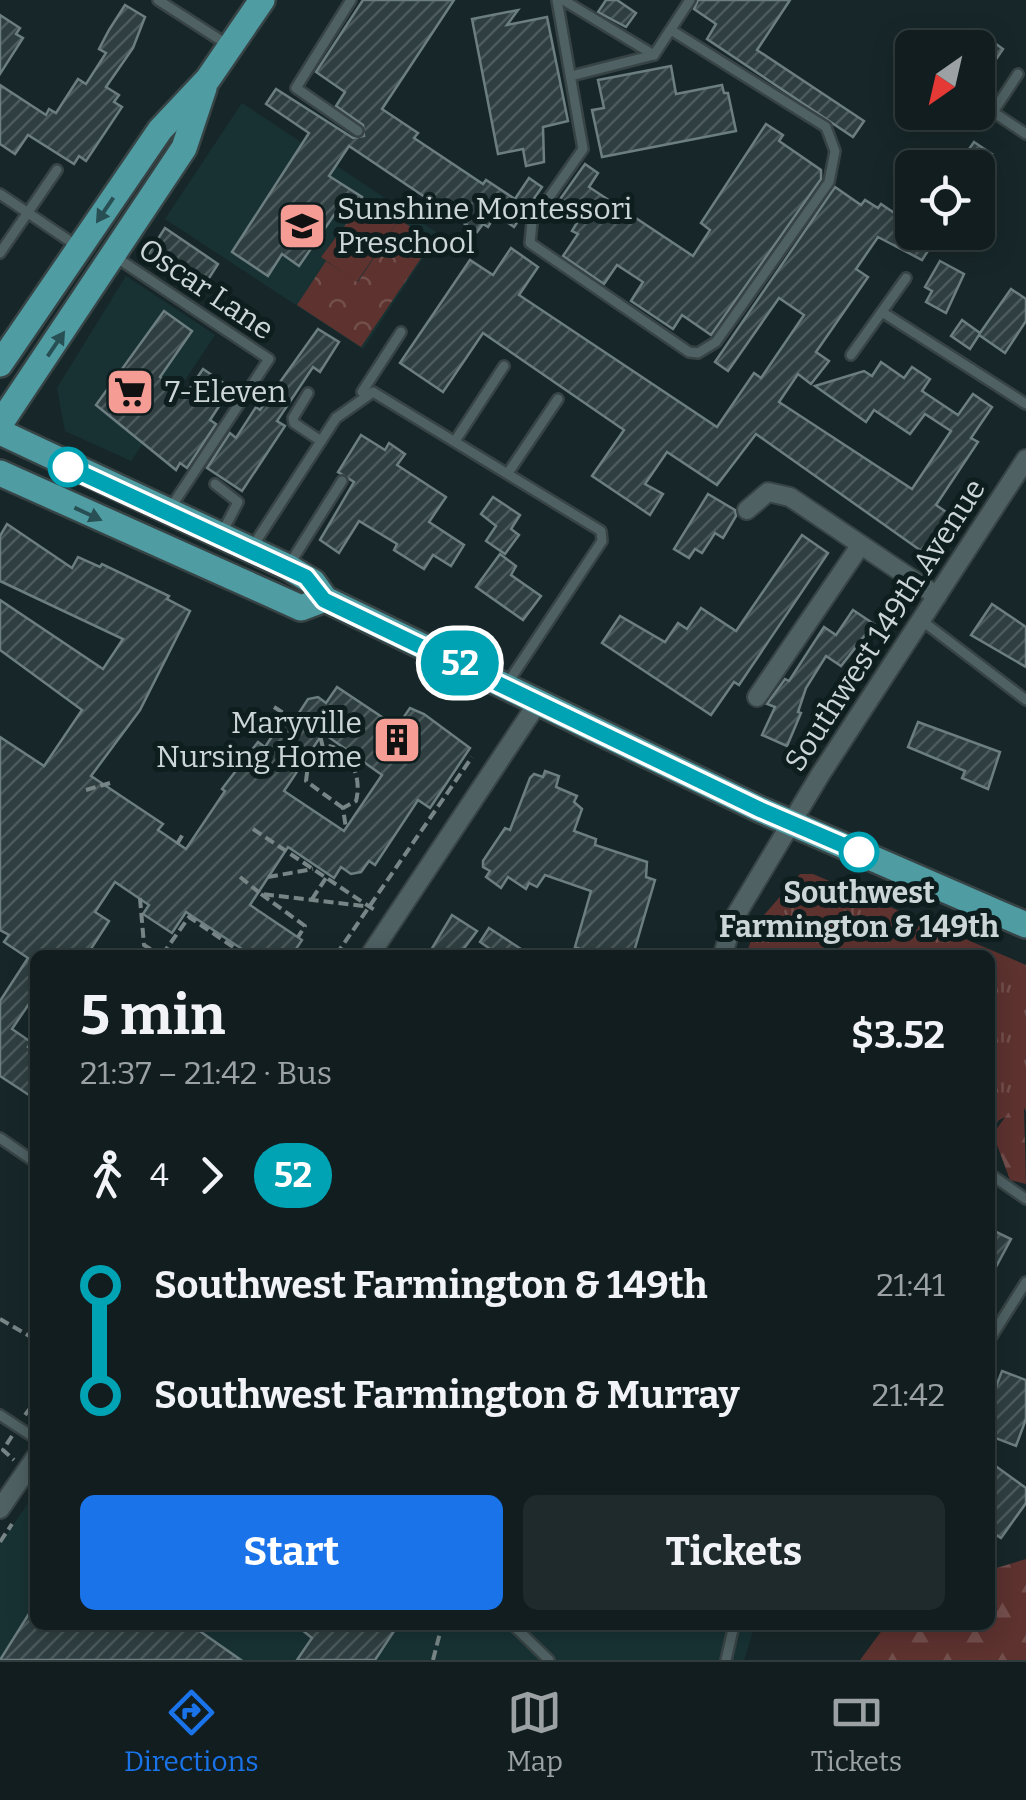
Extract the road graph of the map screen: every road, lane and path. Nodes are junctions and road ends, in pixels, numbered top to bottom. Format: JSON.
{"nodes":[{"id":1,"x":158,"y":0,"type":"edge"},
{"id":2,"x":262,"y":0,"type":"edge"},
{"id":3,"x":351,"y":0,"type":"edge"},
{"id":4,"x":560,"y":0,"type":"edge"},
{"id":5,"x":690,"y":0,"type":"edge"},
{"id":6,"x":671,"y":30,"type":"junction"},
{"id":7,"x":230,"y":47,"type":"junction"},
{"id":8,"x":654,"y":55,"type":"junction"},
{"id":9,"x":1018,"y":74,"type":"dead end"},
{"id":10,"x":571,"y":76,"type":"junction"},
{"id":11,"x":208,"y":79,"type":"junction"},
{"id":12,"x":995,"y":109,"type":"edge"},
{"id":13,"x":995,"y":113,"type":"edge"},
{"id":14,"x":358,"y":132,"type":"dead end"},
{"id":15,"x":1026,"y":134,"type":"edge"},
{"id":16,"x":57,"y":170,"type":"dead end"},
{"id":17,"x":0,"y":194,"type":"edge"},
{"id":18,"x":28,"y":213,"type":"junction"},
{"id":19,"x":79,"y":248,"type":"junction"},
{"id":20,"x":0,"y":253,"type":"edge"},
{"id":21,"x":114,"y":257,"type":"junction"},
{"id":22,"x":906,"y":278,"type":"dead end"},
{"id":23,"x":882,"y":312,"type":"junction"},
{"id":24,"x":400,"y":332,"type":"dead end"},
{"id":25,"x":851,"y":355,"type":"dead end"},
{"id":26,"x":0,"y":364,"type":"edge"},
{"id":27,"x":504,"y":366,"type":"dead end"},
{"id":28,"x":308,"y":393,"type":"dead end"},
{"id":29,"x":358,"y":398,"type":"junction"},
{"id":30,"x":558,"y":399,"type":"dead end"},
{"id":31,"x":1026,"y":404,"type":"edge"},
{"id":32,"x":0,"y":424,"type":"edge"},
{"id":33,"x":0,"y":432,"type":"edge"},
{"id":34,"x":321,"y":440,"type":"junction"},
{"id":35,"x":455,"y":441,"type":"junction"},
{"id":36,"x":1026,"y":459,"type":"edge"},
{"id":37,"x":0,"y":473,"type":"edge"},
{"id":38,"x":508,"y":473,"type":"junction"},
{"id":39,"x":342,"y":481,"type":"dead end"},
{"id":40,"x":215,"y":484,"type":"dead end"},
{"id":41,"x":747,"y":510,"type":"dead end"},
{"id":42,"x":168,"y":513,"type":"junction"},
{"id":43,"x":219,"y":538,"type":"junction"},
{"id":44,"x":860,"y":546,"type":"junction"},
{"id":45,"x":250,"y":551,"type":"junction"},
{"id":46,"x":288,"y":568,"type":"junction"},
{"id":47,"x":937,"y":596,"type":"junction"},
{"id":48,"x":324,"y":600,"type":"junction"},
{"id":49,"x":921,"y":620,"type":"junction"},
{"id":50,"x":507,"y":684,"type":"junction"},
{"id":51,"x":757,"y":697,"type":"dead end"},
{"id":52,"x":1026,"y":700,"type":"edge"},
{"id":53,"x":539,"y":701,"type":"junction"},
{"id":54,"x":274,"y":707,"type":"dead end"},
{"id":55,"x":299,"y":723,"type":"dead end"},
{"id":56,"x":309,"y":728,"type":"dead end"},
{"id":57,"x":322,"y":748,"type":"junction"},
{"id":58,"x":472,"y":757,"type":"dead end"},
{"id":59,"x":110,"y":783,"type":"dead end"},
{"id":60,"x":86,"y":790,"type":"dead end"},
{"id":61,"x":343,"y":808,"type":"junction"},
{"id":62,"x":792,"y":822,"type":"junction"},
{"id":63,"x":254,"y":829,"type":"dead end"},
{"id":64,"x":346,"y":829,"type":"dead end"},
{"id":65,"x":184,"y":834,"type":"dead end"},
{"id":66,"x":177,"y":844,"type":"dead end"},
{"id":67,"x":313,"y":869,"type":"junction"},
{"id":68,"x":240,"y":876,"type":"dead end"},
{"id":69,"x":268,"y":877,"type":"dead end"},
{"id":70,"x":326,"y":878,"type":"junction"},
{"id":71,"x":261,"y":894,"type":"junction"},
{"id":72,"x":140,"y":898,"type":"dead end"},
{"id":73,"x":312,"y":900,"type":"junction"},
{"id":74,"x":369,"y":907,"type":"junction"},
{"id":75,"x":392,"y":922,"type":"junction"},
{"id":76,"x":1026,"y":925,"type":"edge"},
{"id":77,"x":298,"y":937,"type":"dead end"},
{"id":78,"x":152,"y":950,"type":"edge"},
{"id":79,"x":165,"y":950,"type":"edge"},
{"id":80,"x":238,"y":950,"type":"edge"},
{"id":81,"x":339,"y":950,"type":"edge"},
{"id":82,"x":378,"y":950,"type":"edge"},
{"id":83,"x":725,"y":950,"type":"edge"},
{"id":84,"x":0,"y":1138,"type":"edge"},
{"id":85,"x":30,"y":1159,"type":"edge"},
{"id":86,"x":995,"y":1177,"type":"edge"},
{"id":87,"x":1026,"y":1199,"type":"edge"},
{"id":88,"x":1026,"y":1282,"type":"edge"},
{"id":89,"x":0,"y":1319,"type":"edge"},
{"id":90,"x":995,"y":1331,"type":"edge"},
{"id":91,"x":30,"y":1337,"type":"edge"},
{"id":92,"x":0,"y":1414,"type":"edge"},
{"id":93,"x":30,"y":1435,"type":"edge"},
{"id":94,"x":30,"y":1466,"type":"edge"},
{"id":95,"x":0,"y":1508,"type":"edge"},
{"id":96,"x":441,"y":1630,"type":"edge"},
{"id":97,"x":518,"y":1630,"type":"edge"},
{"id":98,"x":733,"y":1630,"type":"edge"},
{"id":99,"x":433,"y":1660,"type":"edge"},
{"id":100,"x":549,"y":1660,"type":"edge"},
{"id":101,"x":726,"y":1660,"type":"edge"}],
"edges":[{"from":1,"to":7,"type":"lane"},
{"from":2,"to":7,"type":"main road"},
{"from":3,"to":14,"type":"lane"},
{"from":4,"to":8,"type":"lane"},
{"from":4,"to":10,"type":"lane"},
{"from":5,"to":6,"type":"lane"},
{"from":6,"to":8,"type":"lane"},
{"from":6,"to":10,"type":"lane"},
{"from":7,"to":11,"type":"main road"},
{"from":8,"to":10,"type":"lane"},
{"from":9,"to":12,"type":"lane"},
{"from":11,"to":19,"type":"main road","one_way":true},
{"from":11,"to":21,"type":"main road"},
{"from":13,"to":15,"type":"lane"},
{"from":16,"to":18,"type":"lane"},
{"from":17,"to":18,"type":"lane"},
{"from":18,"to":19,"type":"lane"},
{"from":18,"to":20,"type":"lane"},
{"from":19,"to":26,"type":"main road"},
{"from":32,"to":21,"type":"main road","one_way":true},
{"from":21,"to":42,"type":"lane","name":"Oscar Lane"},
{"from":22,"to":23,"type":"lane"},
{"from":23,"to":25,"type":"lane"},
{"from":23,"to":31,"type":"lane"},
{"from":24,"to":29,"type":"lane"},
{"from":27,"to":35,"type":"lane"},
{"from":28,"to":34,"type":"lane"},
{"from":29,"to":34,"type":"lane"},
{"from":29,"to":35,"type":"lane"},
{"from":30,"to":38,"type":"lane"},
{"from":33,"to":42,"type":"main road"},
{"from":34,"to":45,"type":"lane"},
{"from":35,"to":38,"type":"lane"},
{"from":36,"to":47,"type":"street","name":"Southwest 149th Avenue"},
{"from":37,"to":48,"type":"main road","one_way":true},
{"from":38,"to":50,"type":"lane"},
{"from":39,"to":46,"type":"lane"},
{"from":40,"to":43,"type":"lane"},
{"from":41,"to":44,"type":"street"},
{"from":42,"to":43,"type":"main road"},
{"from":43,"to":45,"type":"main road"},
{"from":44,"to":47,"type":"street"},
{"from":44,"to":51,"type":"street"},
{"from":45,"to":46,"type":"main road"},
{"from":46,"to":48,"type":"main road"},
{"from":47,"to":49,"type":"street","name":"Southwest 149th Avenue"},
{"from":48,"to":50,"type":"main road"},
{"from":49,"to":52,"type":"lane"},
{"from":49,"to":62,"type":"street","name":"Southwest 149th Avenue"},
{"from":50,"to":53,"type":"main road"},
{"from":53,"to":62,"type":"main road"},
{"from":53,"to":75,"type":"street"},
{"from":54,"to":55,"type":"path"},
{"from":56,"to":57,"type":"path"},
{"from":57,"to":61,"type":"path"},
{"from":57,"to":61,"type":"path"},
{"from":58,"to":74,"type":"path"},
{"from":59,"to":60,"type":"path"},
{"from":61,"to":64,"type":"path"},
{"from":62,"to":76,"type":"main road"},
{"from":62,"to":83,"type":"street","name":"Southwest 149th Avenue"},
{"from":63,"to":67,"type":"path"},
{"from":65,"to":66,"type":"path"},
{"from":67,"to":69,"type":"path"},
{"from":67,"to":70,"type":"path"},
{"from":68,"to":71,"type":"path"},
{"from":70,"to":73,"type":"path"},
{"from":70,"to":74,"type":"path"},
{"from":71,"to":73,"type":"path"},
{"from":71,"to":77,"type":"path"},
{"from":72,"to":78,"type":"path"},
{"from":73,"to":74,"type":"path"},
{"from":74,"to":75,"type":"path"},
{"from":74,"to":81,"type":"path"},
{"from":75,"to":82,"type":"street"},
{"from":79,"to":80,"type":"path"},
{"from":84,"to":85,"type":"lane"},
{"from":86,"to":87,"type":"lane"},
{"from":88,"to":90,"type":"lane"},
{"from":89,"to":91,"type":"path"},
{"from":92,"to":93,"type":"lane"},
{"from":94,"to":95,"type":"street"},
{"from":96,"to":99,"type":"path"},
{"from":97,"to":100,"type":"lane"},
{"from":98,"to":101,"type":"lane"}]}
